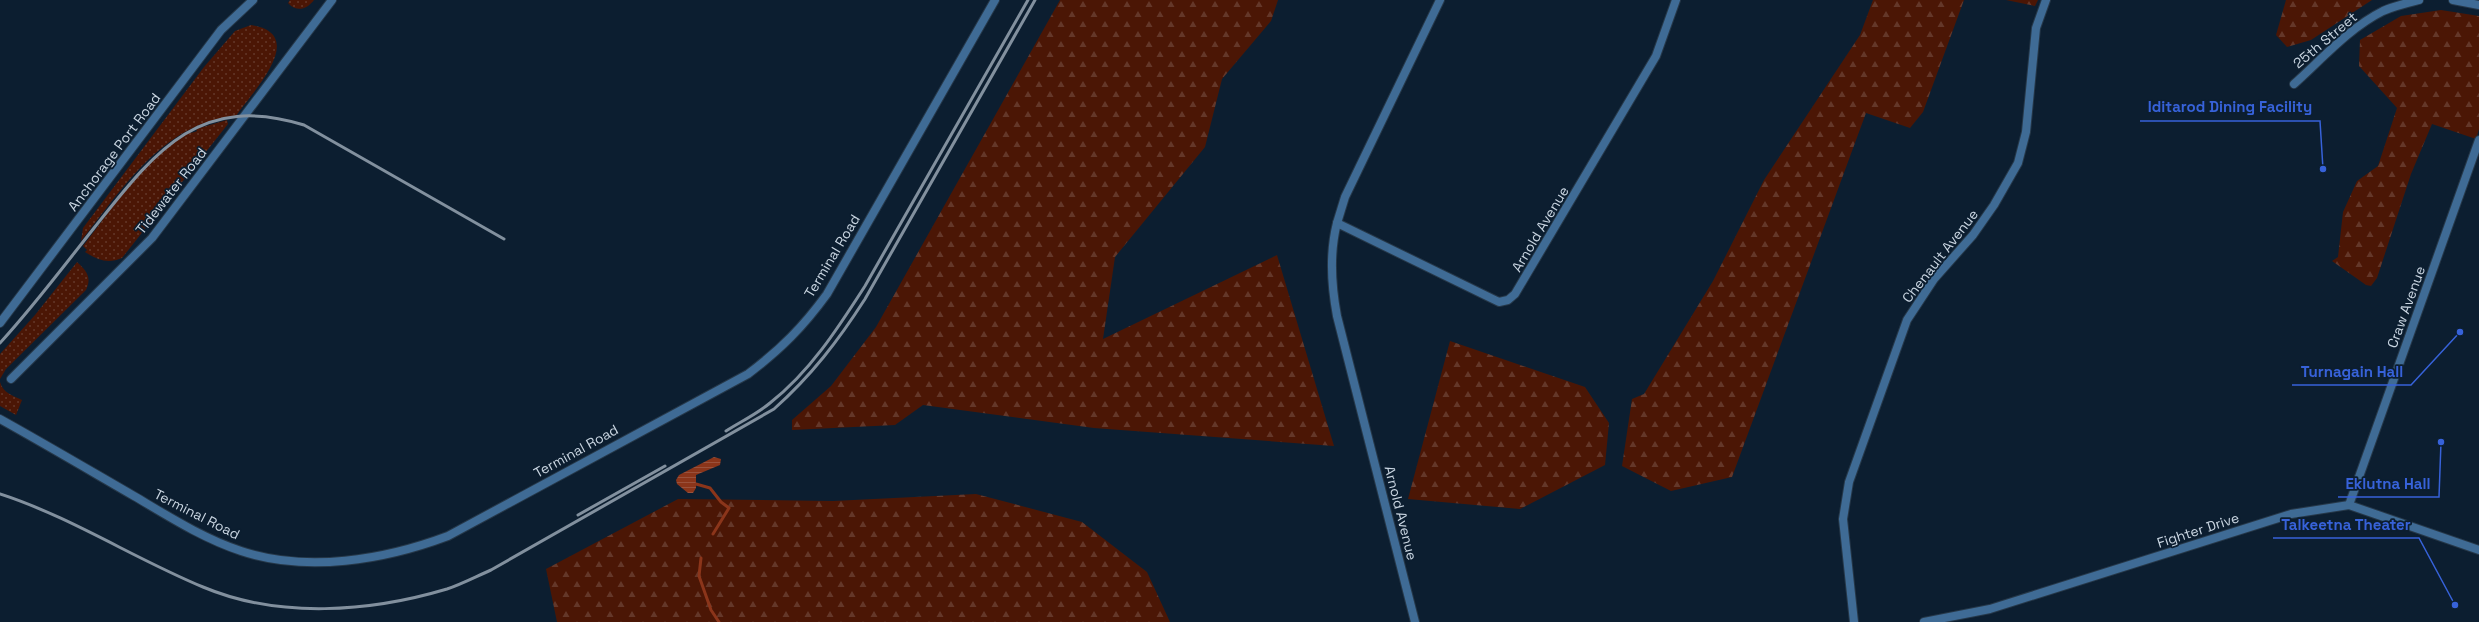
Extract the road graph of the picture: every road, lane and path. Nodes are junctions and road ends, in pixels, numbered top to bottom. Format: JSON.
{"nodes":[{"id":1,"x":252,"y":0,"type":"edge"},
{"id":2,"x":332,"y":0,"type":"edge"},
{"id":3,"x":995,"y":0,"type":"edge"},
{"id":4,"x":1440,"y":0,"type":"edge"},
{"id":5,"x":1676,"y":0,"type":"edge"},
{"id":6,"x":2046,"y":0,"type":"edge"},
{"id":7,"x":2419,"y":0,"type":"edge"},
{"id":8,"x":2453,"y":0,"type":"edge"},
{"id":9,"x":2479,"y":5,"type":"edge"},
{"id":10,"x":2294,"y":84,"type":"dead end"},
{"id":11,"x":2479,"y":140,"type":"edge"},
{"id":12,"x":1337,"y":223,"type":"junction"},
{"id":13,"x":0,"y":323,"type":"edge"},
{"id":14,"x":11,"y":379,"type":"dead end"},
{"id":15,"x":0,"y":419,"type":"edge"},
{"id":16,"x":2349,"y":505,"type":"junction"},
{"id":17,"x":2479,"y":550,"type":"edge"},
{"id":18,"x":1415,"y":622,"type":"edge"},
{"id":19,"x":1854,"y":622,"type":"edge"},
{"id":20,"x":1924,"y":622,"type":"edge"}],
"edges":[{"from":1,"to":13,"type":"street","name":"Anchorage Port Road"},
{"from":2,"to":14,"type":"street","name":"Tidewater Road"},
{"from":3,"to":15,"type":"street","name":"Terminal Road"},
{"from":4,"to":12,"type":"street","name":"Arnold Avenue"},
{"from":5,"to":12,"type":"street","name":"Arnold Avenue"},
{"from":6,"to":19,"type":"street","name":"Chenault Avenue"},
{"from":7,"to":10,"type":"street","name":"25th Street"},
{"from":8,"to":9,"type":"street"},
{"from":11,"to":16,"type":"street","name":"Craw Avenue"},
{"from":12,"to":18,"type":"street","name":"Arnold Avenue"},
{"from":16,"to":17,"type":"street","name":"Fighter Drive"},
{"from":16,"to":20,"type":"street","name":"Fighter Drive"}]}
